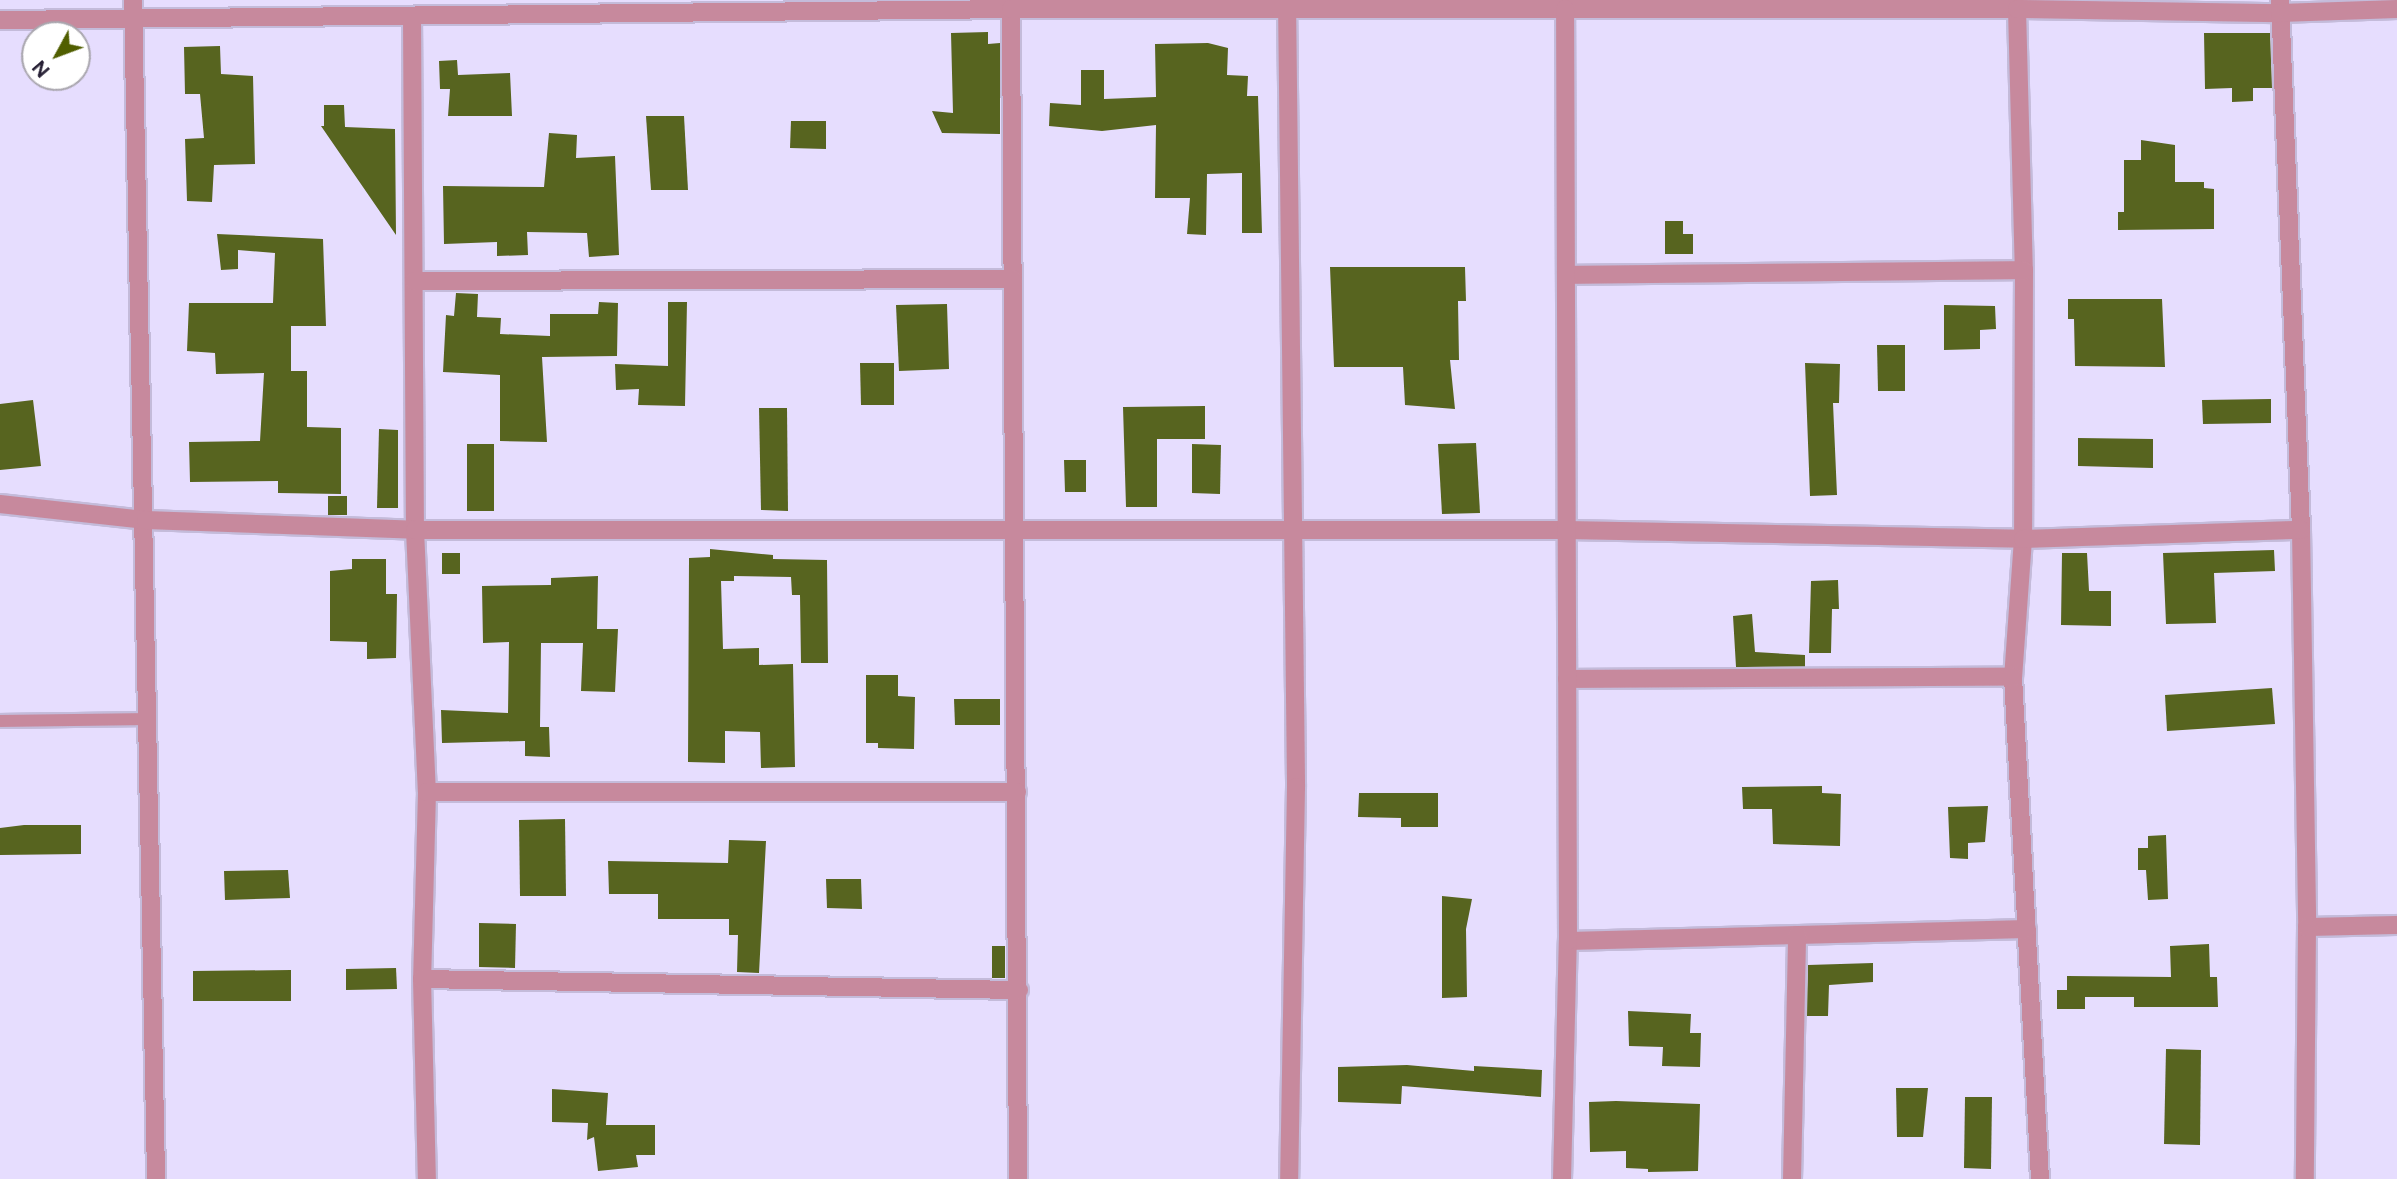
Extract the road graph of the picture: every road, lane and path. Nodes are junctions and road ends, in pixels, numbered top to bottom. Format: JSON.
{"nodes":[{"id":1,"x":133,"y":0,"type":"edge"},
{"id":2,"x":814,"y":6,"type":"edge"},
{"id":3,"x":1287,"y":6,"type":"edge"},
{"id":4,"x":2280,"y":7,"type":"edge"},
{"id":5,"x":1011,"y":9,"type":"junction"},
{"id":6,"x":1565,"y":9,"type":"junction"},
{"id":7,"x":2017,"y":9,"type":"junction"},
{"id":8,"x":2397,"y":9,"type":"edge"},
{"id":9,"x":412,"y":16,"type":"junction"},
{"id":10,"x":0,"y":20,"type":"edge"},
{"id":11,"x":135,"y":21,"type":"junction"},
{"id":12,"x":2024,"y":270,"type":"junction"},
{"id":13,"x":1566,"y":275,"type":"junction"},
{"id":14,"x":1013,"y":279,"type":"junction"},
{"id":15,"x":414,"y":281,"type":"junction"},
{"id":16,"x":0,"y":504,"type":"edge"},
{"id":17,"x":146,"y":520,"type":"junction"},
{"id":18,"x":415,"y":530,"type":"junction"},
{"id":19,"x":1015,"y":530,"type":"junction"},
{"id":20,"x":1291,"y":530,"type":"junction"},
{"id":21,"x":1567,"y":530,"type":"junction"},
{"id":22,"x":2301,"y":530,"type":"junction"},
{"id":23,"x":2023,"y":539,"type":"junction"},
{"id":24,"x":2013,"y":677,"type":"junction"},
{"id":25,"x":1567,"y":679,"type":"junction"},
{"id":26,"x":144,"y":719,"type":"junction"},
{"id":27,"x":0,"y":721,"type":"edge"},
{"id":28,"x":427,"y":792,"type":"junction"},
{"id":29,"x":1017,"y":792,"type":"junction"},
{"id":30,"x":2397,"y":925,"type":"edge"},
{"id":31,"x":2307,"y":927,"type":"junction"},
{"id":32,"x":2027,"y":929,"type":"junction"},
{"id":33,"x":1797,"y":935,"type":"junction"},
{"id":34,"x":1568,"y":942,"type":"junction"},
{"id":35,"x":422,"y":979,"type":"junction"},
{"id":36,"x":1019,"y":989,"type":"junction"},
{"id":37,"x":156,"y":1179,"type":"edge"},
{"id":38,"x":427,"y":1179,"type":"edge"},
{"id":39,"x":1018,"y":1179,"type":"edge"},
{"id":40,"x":1289,"y":1179,"type":"edge"},
{"id":41,"x":1562,"y":1179,"type":"edge"},
{"id":42,"x":1792,"y":1179,"type":"edge"},
{"id":43,"x":2040,"y":1179,"type":"edge"},
{"id":44,"x":2305,"y":1179,"type":"edge"}],
"edges":[{"from":1,"to":11,"type":"street"},
{"from":2,"to":5,"type":"street"},
{"from":2,"to":9,"type":"street"},
{"from":3,"to":5,"type":"street"},
{"from":3,"to":6,"type":"street"},
{"from":3,"to":20,"type":"street"},
{"from":4,"to":7,"type":"street"},
{"from":4,"to":8,"type":"street"},
{"from":4,"to":22,"type":"street"},
{"from":5,"to":14,"type":"street"},
{"from":6,"to":7,"type":"street"},
{"from":6,"to":13,"type":"street"},
{"from":7,"to":12,"type":"street"},
{"from":9,"to":11,"type":"street"},
{"from":9,"to":15,"type":"street"},
{"from":10,"to":11,"type":"street"},
{"from":11,"to":17,"type":"street"},
{"from":12,"to":13,"type":"street"},
{"from":12,"to":23,"type":"street"},
{"from":13,"to":21,"type":"street"},
{"from":14,"to":15,"type":"street"},
{"from":14,"to":19,"type":"street"},
{"from":15,"to":18,"type":"street"},
{"from":16,"to":17,"type":"street"},
{"from":17,"to":18,"type":"street"},
{"from":17,"to":26,"type":"street"},
{"from":18,"to":19,"type":"street"},
{"from":18,"to":28,"type":"street"},
{"from":19,"to":20,"type":"street"},
{"from":19,"to":29,"type":"street"},
{"from":20,"to":21,"type":"street"},
{"from":20,"to":40,"type":"street"},
{"from":21,"to":23,"type":"street"},
{"from":21,"to":25,"type":"street"},
{"from":22,"to":23,"type":"street"},
{"from":22,"to":31,"type":"street"},
{"from":23,"to":24,"type":"street"},
{"from":24,"to":25,"type":"street"},
{"from":24,"to":32,"type":"street"},
{"from":25,"to":34,"type":"street"},
{"from":26,"to":27,"type":"lane"},
{"from":26,"to":37,"type":"street"},
{"from":28,"to":29,"type":"street"},
{"from":28,"to":35,"type":"street"},
{"from":29,"to":36,"type":"street"},
{"from":30,"to":31,"type":"street"},
{"from":31,"to":44,"type":"street"},
{"from":32,"to":33,"type":"street"},
{"from":32,"to":43,"type":"street"},
{"from":33,"to":34,"type":"street"},
{"from":33,"to":42,"type":"street"},
{"from":34,"to":41,"type":"street"},
{"from":35,"to":36,"type":"street"},
{"from":35,"to":38,"type":"street"},
{"from":36,"to":39,"type":"street"}]}
